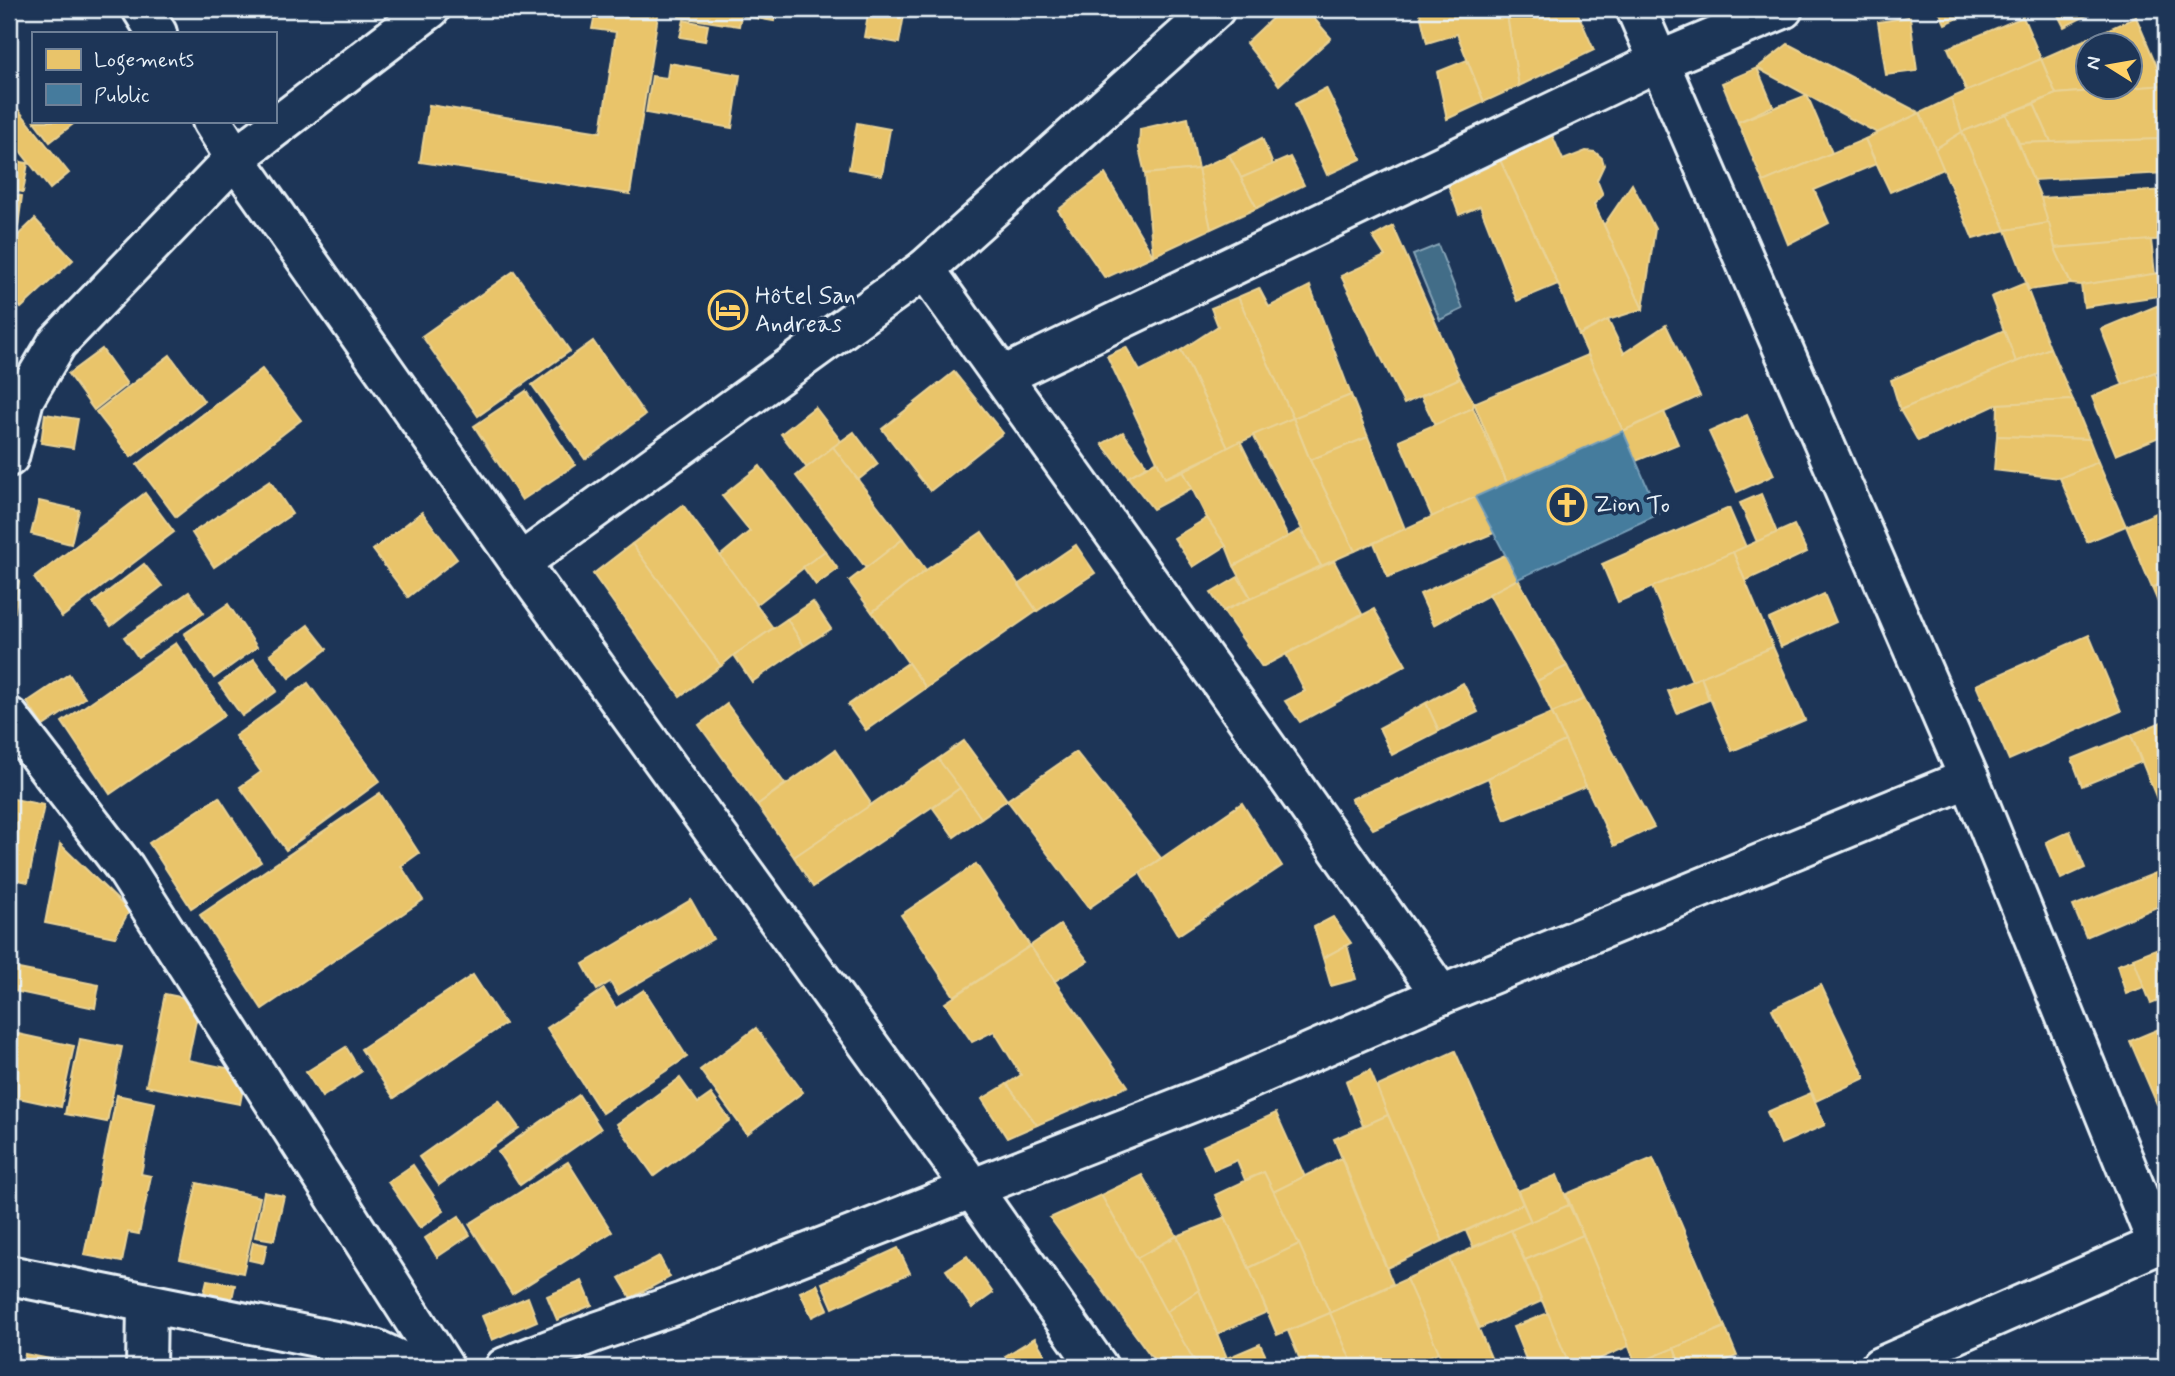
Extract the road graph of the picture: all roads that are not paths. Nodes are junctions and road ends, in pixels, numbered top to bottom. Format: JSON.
{"nodes":[{"id":1,"x":142,"y":9,"type":"edge"},
{"id":2,"x":430,"y":9,"type":"edge"},
{"id":3,"x":1215,"y":9,"type":"edge"},
{"id":4,"x":1636,"y":9,"type":"edge"},
{"id":5,"x":1783,"y":9,"type":"edge"},
{"id":6,"x":156,"y":32,"type":"edge"},
{"id":7,"x":1659,"y":61,"type":"junction"},
{"id":8,"x":213,"y":122,"type":"edge"},
{"id":9,"x":235,"y":158,"type":"junction"},
{"id":10,"x":925,"y":269,"type":"junction"},
{"id":11,"x":1003,"y":376,"type":"junction"},
{"id":12,"x":9,"y":457,"type":"edge"},
{"id":13,"x":520,"y":563,"type":"junction"},
{"id":14,"x":9,"y":717,"type":"edge"},
{"id":15,"x":1969,"y":778,"type":"junction"},
{"id":16,"x":1441,"y":995,"type":"junction"},
{"id":17,"x":972,"y":1188,"type":"junction"},
{"id":18,"x":2162,"y":1243,"type":"edge"},
{"id":19,"x":9,"y":1275,"type":"edge"},
{"id":20,"x":147,"y":1304,"type":"junction"},
{"id":21,"x":146,"y":1367,"type":"edge"},
{"id":22,"x":414,"y":1367,"type":"edge"},
{"id":23,"x":444,"y":1367,"type":"edge"},
{"id":24,"x":505,"y":1367,"type":"edge"},
{"id":25,"x":1098,"y":1367,"type":"edge"},
{"id":26,"x":1880,"y":1367,"type":"edge"}],
"edges":[{"from":1,"to":6,"type":"street"},
{"from":2,"to":9,"type":"street"},
{"from":3,"to":10,"type":"street"},
{"from":4,"to":7,"type":"street"},
{"from":5,"to":7,"type":"street"},
{"from":7,"to":11,"type":"street"},
{"from":7,"to":15,"type":"street"},
{"from":8,"to":9,"type":"street"},
{"from":9,"to":12,"type":"street"},
{"from":9,"to":13,"type":"street"},
{"from":10,"to":11,"type":"street"},
{"from":10,"to":13,"type":"street"},
{"from":11,"to":16,"type":"street"},
{"from":13,"to":17,"type":"street"},
{"from":14,"to":23,"type":"street"},
{"from":15,"to":16,"type":"street"},
{"from":15,"to":18,"type":"street"},
{"from":16,"to":17,"type":"street"},
{"from":17,"to":24,"type":"street"},
{"from":17,"to":25,"type":"street"},
{"from":18,"to":26,"type":"street"},
{"from":19,"to":20,"type":"street"},
{"from":20,"to":21,"type":"street"},
{"from":20,"to":22,"type":"street"}]}
